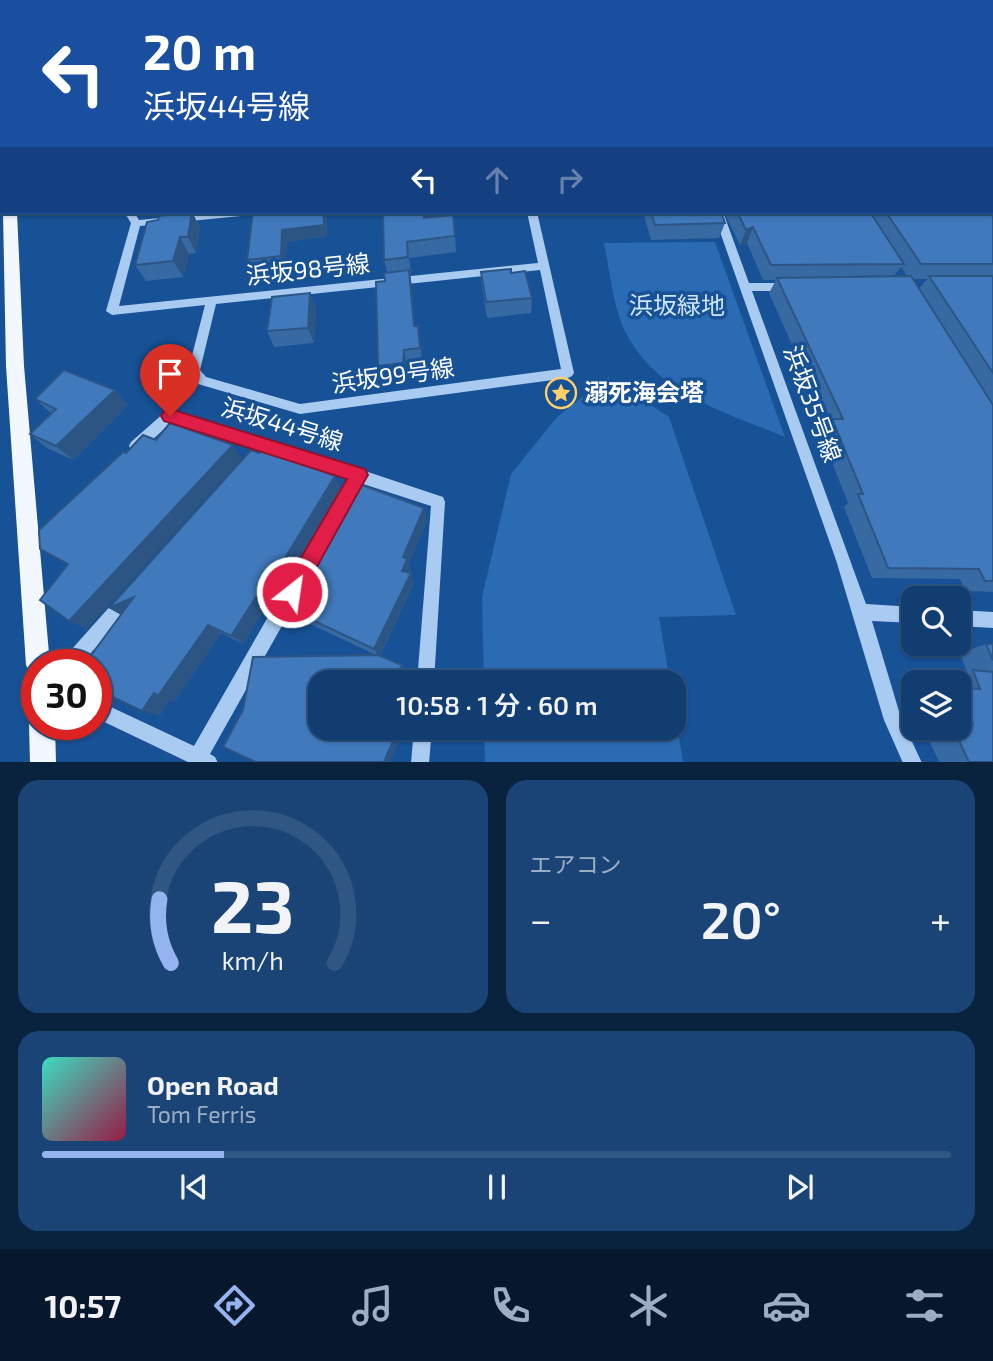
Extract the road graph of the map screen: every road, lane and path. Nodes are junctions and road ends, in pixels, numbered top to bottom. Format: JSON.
{"nodes":[{"id":1,"x":10,"y":214,"type":"edge"},
{"id":2,"x":130,"y":214,"type":"edge"},
{"id":3,"x":230,"y":214,"type":"edge"},
{"id":4,"x":532,"y":214,"type":"edge"},
{"id":5,"x":719,"y":214,"type":"edge"},
{"id":6,"x":136,"y":223,"type":"junction"},
{"id":7,"x":544,"y":266,"type":"junction"},
{"id":8,"x":745,"y":287,"type":"junction"},
{"id":9,"x":798,"y":287,"type":"edge"},
{"id":10,"x":211,"y":302,"type":"junction"},
{"id":11,"x":130,"y":452,"type":"edge"},
{"id":12,"x":355,"y":480,"type":"joint"},
{"id":13,"x":298,"y":580,"type":"edge"},
{"id":14,"x":141,"y":585,"type":"edge"},
{"id":15,"x":861,"y":612,"type":"junction"},
{"id":16,"x":901,"y":614,"type":"edge"},
{"id":17,"x":971,"y":619,"type":"edge"},
{"id":18,"x":993,"y":620,"type":"edge"},
{"id":19,"x":38,"y":649,"type":"edge"},
{"id":20,"x":83,"y":649,"type":"edge"},
{"id":21,"x":427,"y":670,"type":"edge"},
{"id":22,"x":112,"y":717,"type":"edge"},
{"id":23,"x":42,"y":740,"type":"edge"},
{"id":24,"x":422,"y":740,"type":"edge"},
{"id":25,"x":203,"y":760,"type":"edge"},
{"id":26,"x":43,"y":762,"type":"edge"},
{"id":27,"x":420,"y":762,"type":"edge"},
{"id":28,"x":913,"y":762,"type":"edge"}],
"edges":[{"from":1,"to":19,"type":"main road"},
{"from":2,"to":6,"type":"street"},
{"from":3,"to":6,"type":"street"},
{"from":4,"to":7,"type":"street"},
{"from":5,"to":8,"type":"street","name":"浜坂35号線"},
{"from":6,"to":10,"type":"street","name":"浜坂98号線"},
{"from":7,"to":10,"type":"street","name":"浜坂98号線"},
{"from":7,"to":10,"type":"street","name":"浜坂99号線"},
{"from":8,"to":9,"type":"street"},
{"from":8,"to":15,"type":"street","name":"浜坂35号線"},
{"from":11,"to":12,"type":"street","name":"浜坂44号線"},
{"from":12,"to":21,"type":"street","name":"浜坂44号線"},
{"from":13,"to":25,"type":"street"},
{"from":14,"to":20,"type":"street"},
{"from":15,"to":16,"type":"street"},
{"from":15,"to":28,"type":"street","name":"浜坂35号線"},
{"from":17,"to":18,"type":"street"},
{"from":22,"to":25,"type":"street"},
{"from":23,"to":26,"type":"main road"},
{"from":24,"to":27,"type":"street"}]}
